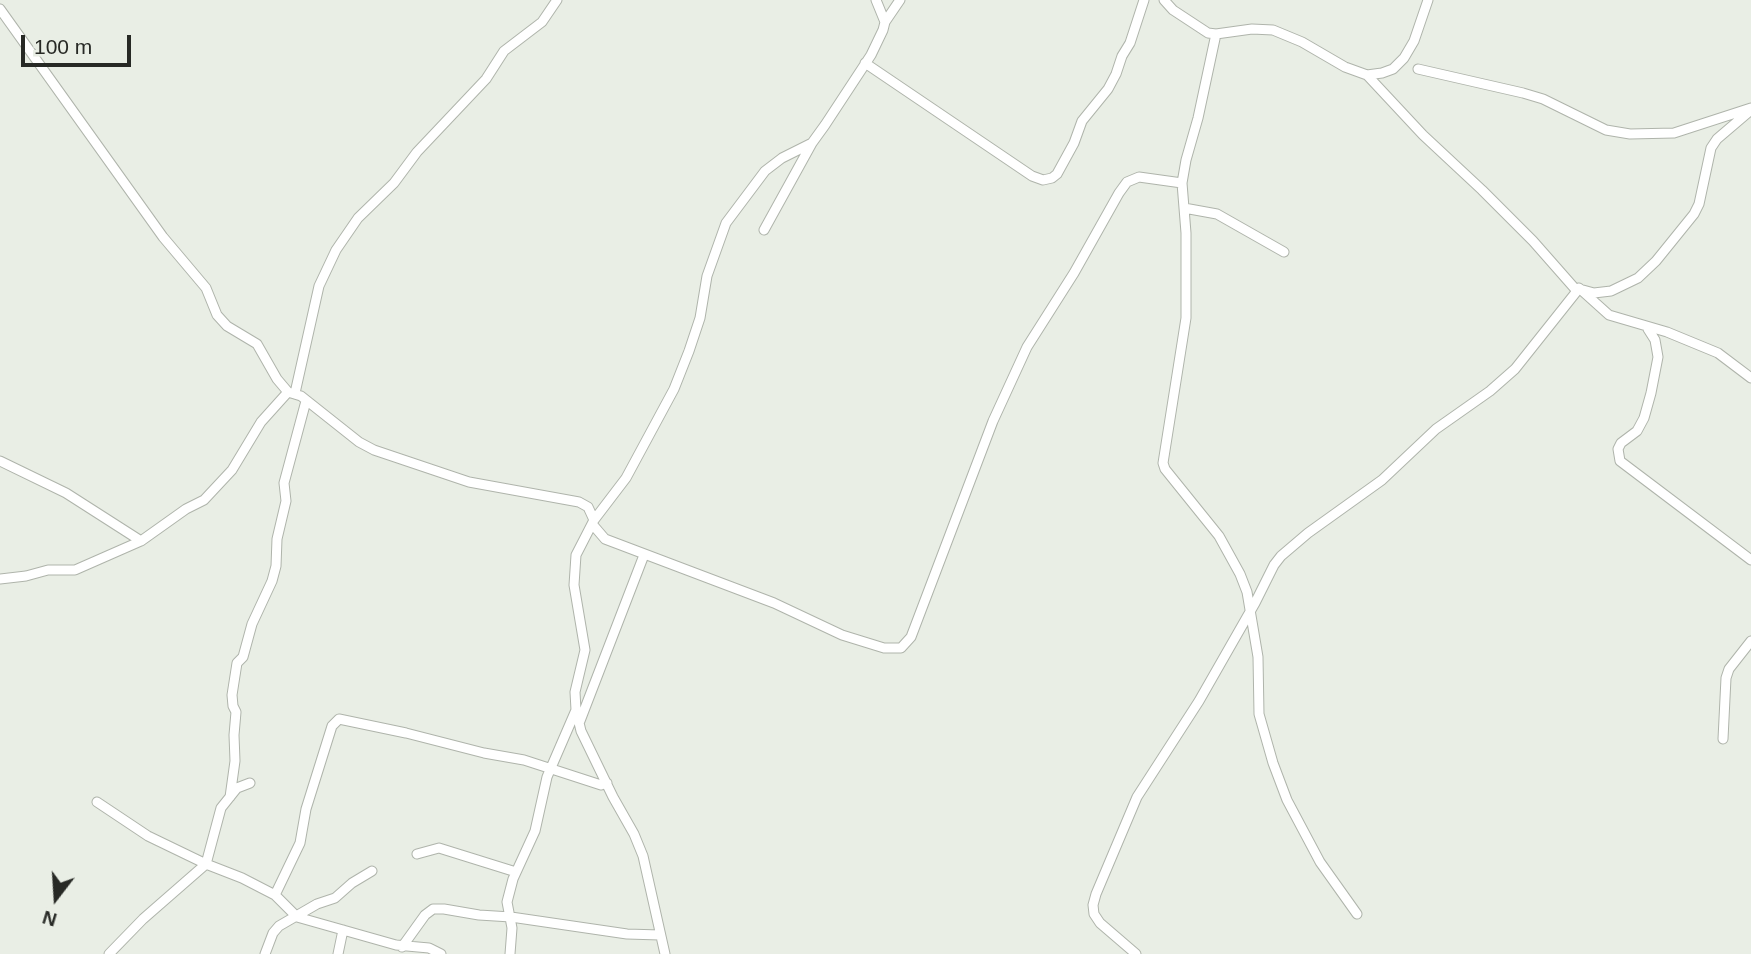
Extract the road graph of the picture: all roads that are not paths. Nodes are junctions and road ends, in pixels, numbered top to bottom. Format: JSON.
{"nodes":[{"id":1,"x":557,"y":0,"type":"edge"},
{"id":2,"x":876,"y":0,"type":"edge"},
{"id":3,"x":900,"y":0,"type":"edge"},
{"id":4,"x":1144,"y":0,"type":"edge"},
{"id":5,"x":1164,"y":0,"type":"edge"},
{"id":6,"x":1428,"y":0,"type":"edge"},
{"id":7,"x":0,"y":9,"type":"edge"},
{"id":8,"x":885,"y":22,"type":"junction"},
{"id":9,"x":1216,"y":34,"type":"junction"},
{"id":10,"x":865,"y":63,"type":"junction"},
{"id":11,"x":1418,"y":69,"type":"dead end"},
{"id":12,"x":1367,"y":75,"type":"junction"},
{"id":13,"x":1751,"y":109,"type":"edge"},
{"id":14,"x":812,"y":143,"type":"junction"},
{"id":15,"x":1182,"y":183,"type":"junction"},
{"id":16,"x":1184,"y":208,"type":"junction"},
{"id":17,"x":764,"y":230,"type":"dead end"},
{"id":18,"x":1284,"y":252,"type":"dead end"},
{"id":19,"x":1578,"y":290,"type":"junction"},
{"id":20,"x":1647,"y":328,"type":"junction"},
{"id":21,"x":1751,"y":378,"type":"edge"},
{"id":22,"x":292,"y":392,"type":"junction"},
{"id":23,"x":306,"y":401,"type":"junction"},
{"id":24,"x":0,"y":461,"type":"edge"},
{"id":25,"x":594,"y":523,"type":"junction"},
{"id":26,"x":141,"y":541,"type":"junction"},
{"id":27,"x":644,"y":555,"type":"junction"},
{"id":28,"x":1751,"y":560,"type":"edge"},
{"id":29,"x":0,"y":579,"type":"edge"},
{"id":30,"x":1249,"y":611,"type":"junction"},
{"id":31,"x":1751,"y":641,"type":"edge"},
{"id":32,"x":576,"y":710,"type":"junction"},
{"id":33,"x":580,"y":721,"type":"junction"},
{"id":34,"x":1723,"y":739,"type":"dead end"},
{"id":35,"x":551,"y":769,"type":"junction"},
{"id":36,"x":250,"y":783,"type":"dead end"},
{"id":37,"x":607,"y":783,"type":"junction"},
{"id":38,"x":229,"y":797,"type":"junction"},
{"id":39,"x":97,"y":802,"type":"dead end"},
{"id":40,"x":417,"y":854,"type":"dead end"},
{"id":41,"x":206,"y":864,"type":"junction"},
{"id":42,"x":372,"y":872,"type":"dead end"},
{"id":43,"x":516,"y":872,"type":"junction"},
{"id":44,"x":275,"y":895,"type":"junction"},
{"id":45,"x":1356,"y":914,"type":"dead end"},
{"id":46,"x":511,"y":916,"type":"junction"},
{"id":47,"x":297,"y":917,"type":"junction"},
{"id":48,"x":343,"y":930,"type":"junction"},
{"id":49,"x":660,"y":935,"type":"junction"},
{"id":50,"x":402,"y":947,"type":"junction"},
{"id":51,"x":110,"y":954,"type":"edge"},
{"id":52,"x":265,"y":954,"type":"edge"},
{"id":53,"x":338,"y":954,"type":"edge"},
{"id":54,"x":442,"y":954,"type":"edge"},
{"id":55,"x":510,"y":954,"type":"edge"},
{"id":56,"x":664,"y":954,"type":"edge"},
{"id":57,"x":1136,"y":954,"type":"edge"}],
"edges":[{"from":1,"to":22,"type":"street"},
{"from":2,"to":8,"type":"street"},
{"from":3,"to":8,"type":"street"},
{"from":4,"to":10,"type":"street"},
{"from":5,"to":9,"type":"street"},
{"from":6,"to":12,"type":"street"},
{"from":7,"to":22,"type":"street"},
{"from":8,"to":10,"type":"street"},
{"from":9,"to":12,"type":"street"},
{"from":9,"to":15,"type":"street"},
{"from":10,"to":14,"type":"street"},
{"from":11,"to":13,"type":"street"},
{"from":12,"to":19,"type":"street"},
{"from":13,"to":19,"type":"street"},
{"from":14,"to":17,"type":"street"},
{"from":14,"to":25,"type":"street"},
{"from":15,"to":16,"type":"street"},
{"from":15,"to":27,"type":"street"},
{"from":16,"to":18,"type":"street"},
{"from":16,"to":30,"type":"street"},
{"from":19,"to":20,"type":"street"},
{"from":19,"to":30,"type":"street"},
{"from":20,"to":21,"type":"street"},
{"from":20,"to":28,"type":"street"},
{"from":22,"to":23,"type":"street"},
{"from":22,"to":26,"type":"street"},
{"from":23,"to":25,"type":"street"},
{"from":23,"to":38,"type":"street"},
{"from":24,"to":26,"type":"street"},
{"from":25,"to":27,"type":"street"},
{"from":25,"to":32,"type":"street"},
{"from":26,"to":29,"type":"street"},
{"from":27,"to":33,"type":"street"},
{"from":30,"to":45,"type":"street"},
{"from":30,"to":57,"type":"street"},
{"from":31,"to":34,"type":"street"},
{"from":32,"to":33,"type":"street"},
{"from":32,"to":35,"type":"street"},
{"from":33,"to":37,"type":"street"},
{"from":35,"to":37,"type":"street"},
{"from":35,"to":43,"type":"street"},
{"from":35,"to":44,"type":"street"},
{"from":36,"to":38,"type":"street"},
{"from":37,"to":49,"type":"street"},
{"from":38,"to":41,"type":"street"},
{"from":39,"to":41,"type":"street"},
{"from":40,"to":43,"type":"street"},
{"from":41,"to":44,"type":"street"},
{"from":41,"to":51,"type":"street"},
{"from":42,"to":47,"type":"street"},
{"from":43,"to":46,"type":"street"},
{"from":44,"to":47,"type":"street"},
{"from":46,"to":49,"type":"street"},
{"from":46,"to":50,"type":"street"},
{"from":46,"to":55,"type":"street"},
{"from":47,"to":48,"type":"street"},
{"from":47,"to":52,"type":"street"},
{"from":48,"to":50,"type":"street"},
{"from":48,"to":53,"type":"street"},
{"from":49,"to":56,"type":"street"},
{"from":50,"to":54,"type":"street"}]}
